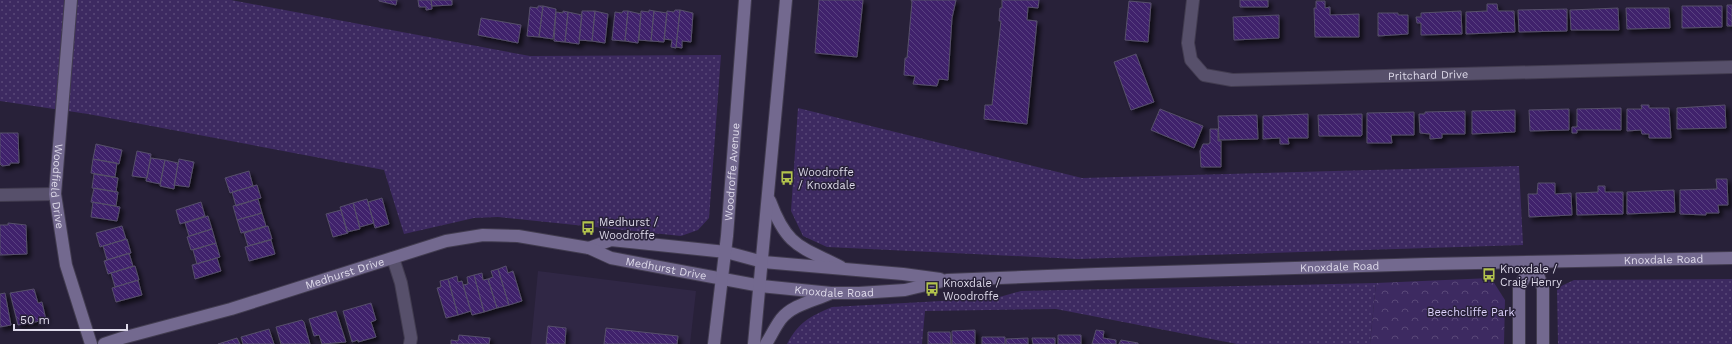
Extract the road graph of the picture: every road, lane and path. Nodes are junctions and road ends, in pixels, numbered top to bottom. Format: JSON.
{"nodes":[{"id":1,"x":71,"y":0,"type":"edge"},
{"id":2,"x":745,"y":0,"type":"edge"},
{"id":3,"x":786,"y":0,"type":"edge"},
{"id":4,"x":1193,"y":0,"type":"edge"},
{"id":5,"x":1732,"y":68,"type":"edge"},
{"id":6,"x":55,"y":194,"type":"junction"},
{"id":7,"x":0,"y":195,"type":"edge"},
{"id":8,"x":768,"y":198,"type":"junction"},
{"id":9,"x":589,"y":248,"type":"junction"},
{"id":10,"x":726,"y":252,"type":"junction"},
{"id":11,"x":393,"y":258,"type":"junction"},
{"id":12,"x":1732,"y":258,"type":"edge"},
{"id":13,"x":763,"y":262,"type":"junction"},
{"id":14,"x":1533,"y":262,"type":"junction"},
{"id":15,"x":847,"y":270,"type":"junction"},
{"id":16,"x":722,"y":278,"type":"junction"},
{"id":17,"x":947,"y":280,"type":"junction"},
{"id":18,"x":761,"y":286,"type":"junction"},
{"id":19,"x":832,"y":293,"type":"junction"},
{"id":20,"x":91,"y":344,"type":"edge"},
{"id":21,"x":104,"y":344,"type":"edge"},
{"id":22,"x":410,"y":344,"type":"edge"},
{"id":23,"x":714,"y":344,"type":"edge"},
{"id":24,"x":754,"y":344,"type":"edge"},
{"id":25,"x":766,"y":344,"type":"edge"},
{"id":26,"x":1519,"y":344,"type":"edge"},
{"id":27,"x":1544,"y":344,"type":"edge"}],
"edges":[{"from":1,"to":6,"type":"street","name":"Woodfield Drive"},
{"from":2,"to":10,"type":"street","name":"Woodroffe Avenue"},
{"from":3,"to":8,"type":"street"},
{"from":4,"to":5,"type":"street","name":"Pritchard Drive"},
{"from":6,"to":7,"type":"street"},
{"from":6,"to":20,"type":"street","name":"Woodfield Drive"},
{"from":8,"to":13,"type":"street"},
{"from":8,"to":15,"type":"street"},
{"from":9,"to":10,"type":"street","name":"Medhurst Drive"},
{"from":9,"to":11,"type":"street","name":"Medhurst Drive"},
{"from":9,"to":16,"type":"street","name":"Medhurst Drive"},
{"from":10,"to":13,"type":"street","name":"Knoxdale Road"},
{"from":10,"to":16,"type":"street","name":"Woodroffe Avenue"},
{"from":11,"to":21,"type":"street","name":"Medhurst Drive"},
{"from":11,"to":22,"type":"street"},
{"from":12,"to":14,"type":"street","name":"Knoxdale Road"},
{"from":13,"to":15,"type":"street","name":"Knoxdale Road"},
{"from":13,"to":18,"type":"street"},
{"from":14,"to":17,"type":"street","name":"Knoxdale Road"},
{"from":14,"to":26,"type":"street"},
{"from":14,"to":27,"type":"street"},
{"from":15,"to":17,"type":"street","name":"Knoxdale Road"},
{"from":16,"to":18,"type":"street","name":"Knoxdale Road"},
{"from":16,"to":23,"type":"street","name":"Woodroffe Avenue"},
{"from":17,"to":19,"type":"street","name":"Knoxdale Road"},
{"from":18,"to":19,"type":"street","name":"Knoxdale Road"},
{"from":18,"to":24,"type":"street"},
{"from":19,"to":25,"type":"street"}]}
